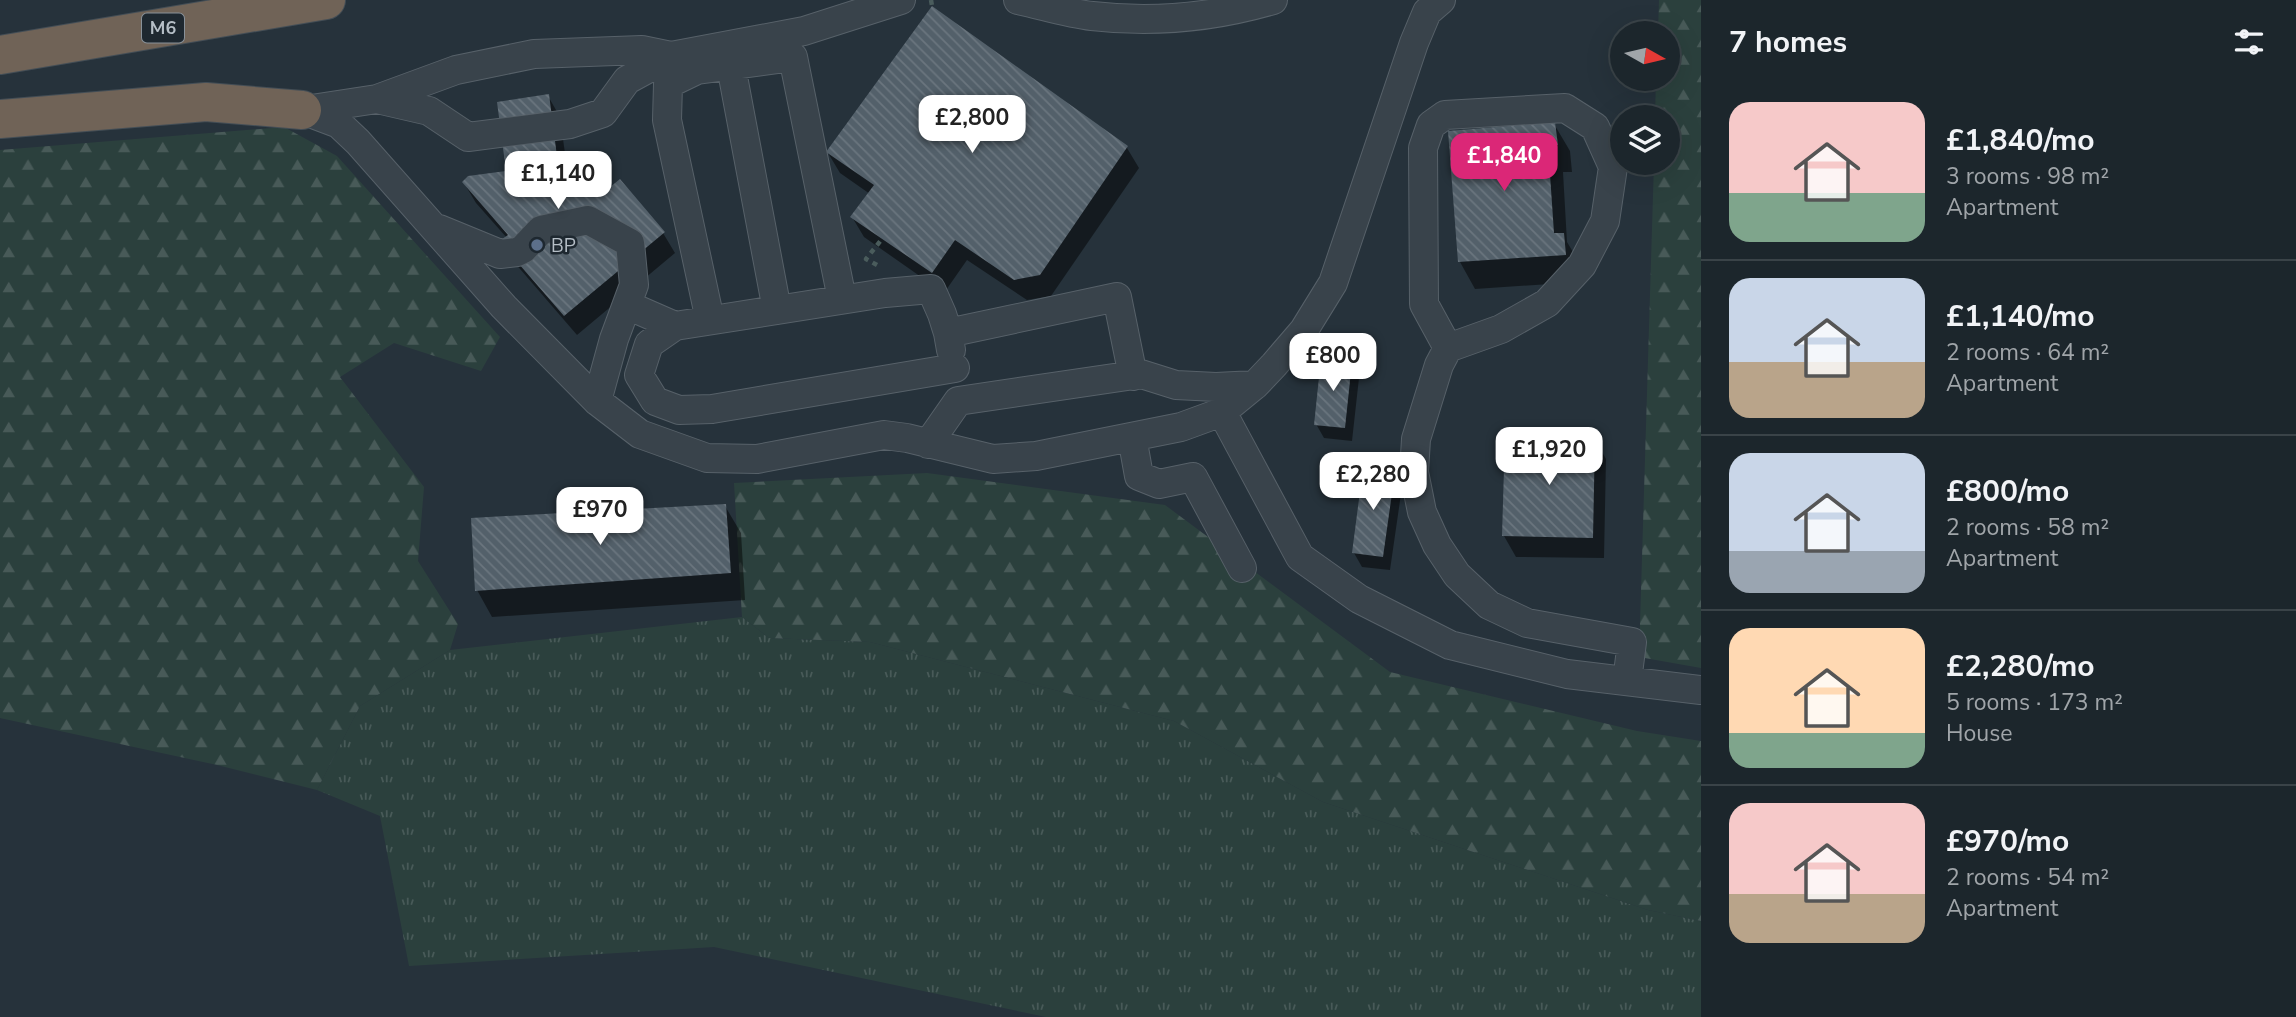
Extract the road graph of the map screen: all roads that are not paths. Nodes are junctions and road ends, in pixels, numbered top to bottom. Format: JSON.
{"nodes":[{"id":1,"x":326,"y":0,"type":"edge"},
{"id":2,"x":901,"y":0,"type":"edge"},
{"id":3,"x":1018,"y":0,"type":"edge"},
{"id":4,"x":1273,"y":0,"type":"edge"},
{"id":5,"x":1441,"y":0,"type":"edge"},
{"id":6,"x":0,"y":55,"type":"edge"},
{"id":7,"x":671,"y":56,"type":"junction"},
{"id":8,"x":731,"y":66,"type":"junction"},
{"id":9,"x":377,"y":99,"type":"junction"},
{"id":10,"x":302,"y":110,"type":"junction"},
{"id":11,"x":0,"y":119,"type":"edge"},
{"id":12,"x":432,"y":226,"type":"junction"},
{"id":13,"x":842,"y":299,"type":"junction"},
{"id":14,"x":627,"y":305,"type":"junction"},
{"id":15,"x":776,"y":310,"type":"junction"},
{"id":16,"x":710,"y":320,"type":"junction"},
{"id":17,"x":675,"y":326,"type":"junction"},
{"id":18,"x":948,"y":333,"type":"junction"},
{"id":19,"x":1448,"y":348,"type":"junction"},
{"id":20,"x":955,"y":368,"type":"junction"},
{"id":21,"x":1133,"y":376,"type":"junction"},
{"id":22,"x":1255,"y":385,"type":"junction"},
{"id":23,"x":597,"y":401,"type":"junction"},
{"id":24,"x":958,"y":401,"type":"junction"},
{"id":25,"x":1222,"y":412,"type":"junction"},
{"id":26,"x":1132,"y":437,"type":"junction"},
{"id":27,"x":928,"y":444,"type":"junction"},
{"id":28,"x":1242,"y":568,"type":"dead end"},
{"id":29,"x":1628,"y":681,"type":"junction"},
{"id":30,"x":1701,"y":690,"type":"edge"}],
"edges":[{"from":1,"to":6,"type":"highway","number":"M6"},
{"from":2,"to":7,"type":"lane"},
{"from":3,"to":4,"type":"lane"},
{"from":5,"to":22,"type":"lane"},
{"from":7,"to":9,"type":"lane"},
{"from":7,"to":9,"type":"lane"},
{"from":8,"to":13,"type":"lane"},
{"from":8,"to":15,"type":"lane"},
{"from":8,"to":16,"type":"lane"},
{"from":9,"to":10,"type":"lane"},
{"from":10,"to":11,"type":"highway"},
{"from":10,"to":12,"type":"lane"},
{"from":12,"to":14,"type":"lane"},
{"from":12,"to":23,"type":"lane"},
{"from":13,"to":15,"type":"lane"},
{"from":13,"to":18,"type":"lane"},
{"from":14,"to":17,"type":"lane"},
{"from":14,"to":23,"type":"lane"},
{"from":15,"to":16,"type":"lane"},
{"from":16,"to":17,"type":"lane"},
{"from":17,"to":20,"type":"lane"},
{"from":18,"to":20,"type":"lane"},
{"from":18,"to":21,"type":"lane"},
{"from":19,"to":19,"type":"lane"},
{"from":19,"to":29,"type":"lane"},
{"from":20,"to":24,"type":"lane"},
{"from":21,"to":22,"type":"lane"},
{"from":21,"to":24,"type":"lane"},
{"from":22,"to":25,"type":"lane"},
{"from":23,"to":27,"type":"lane"},
{"from":24,"to":27,"type":"lane"},
{"from":25,"to":26,"type":"lane"},
{"from":25,"to":29,"type":"lane"},
{"from":26,"to":27,"type":"lane"},
{"from":26,"to":28,"type":"lane"},
{"from":29,"to":30,"type":"lane"}]}
